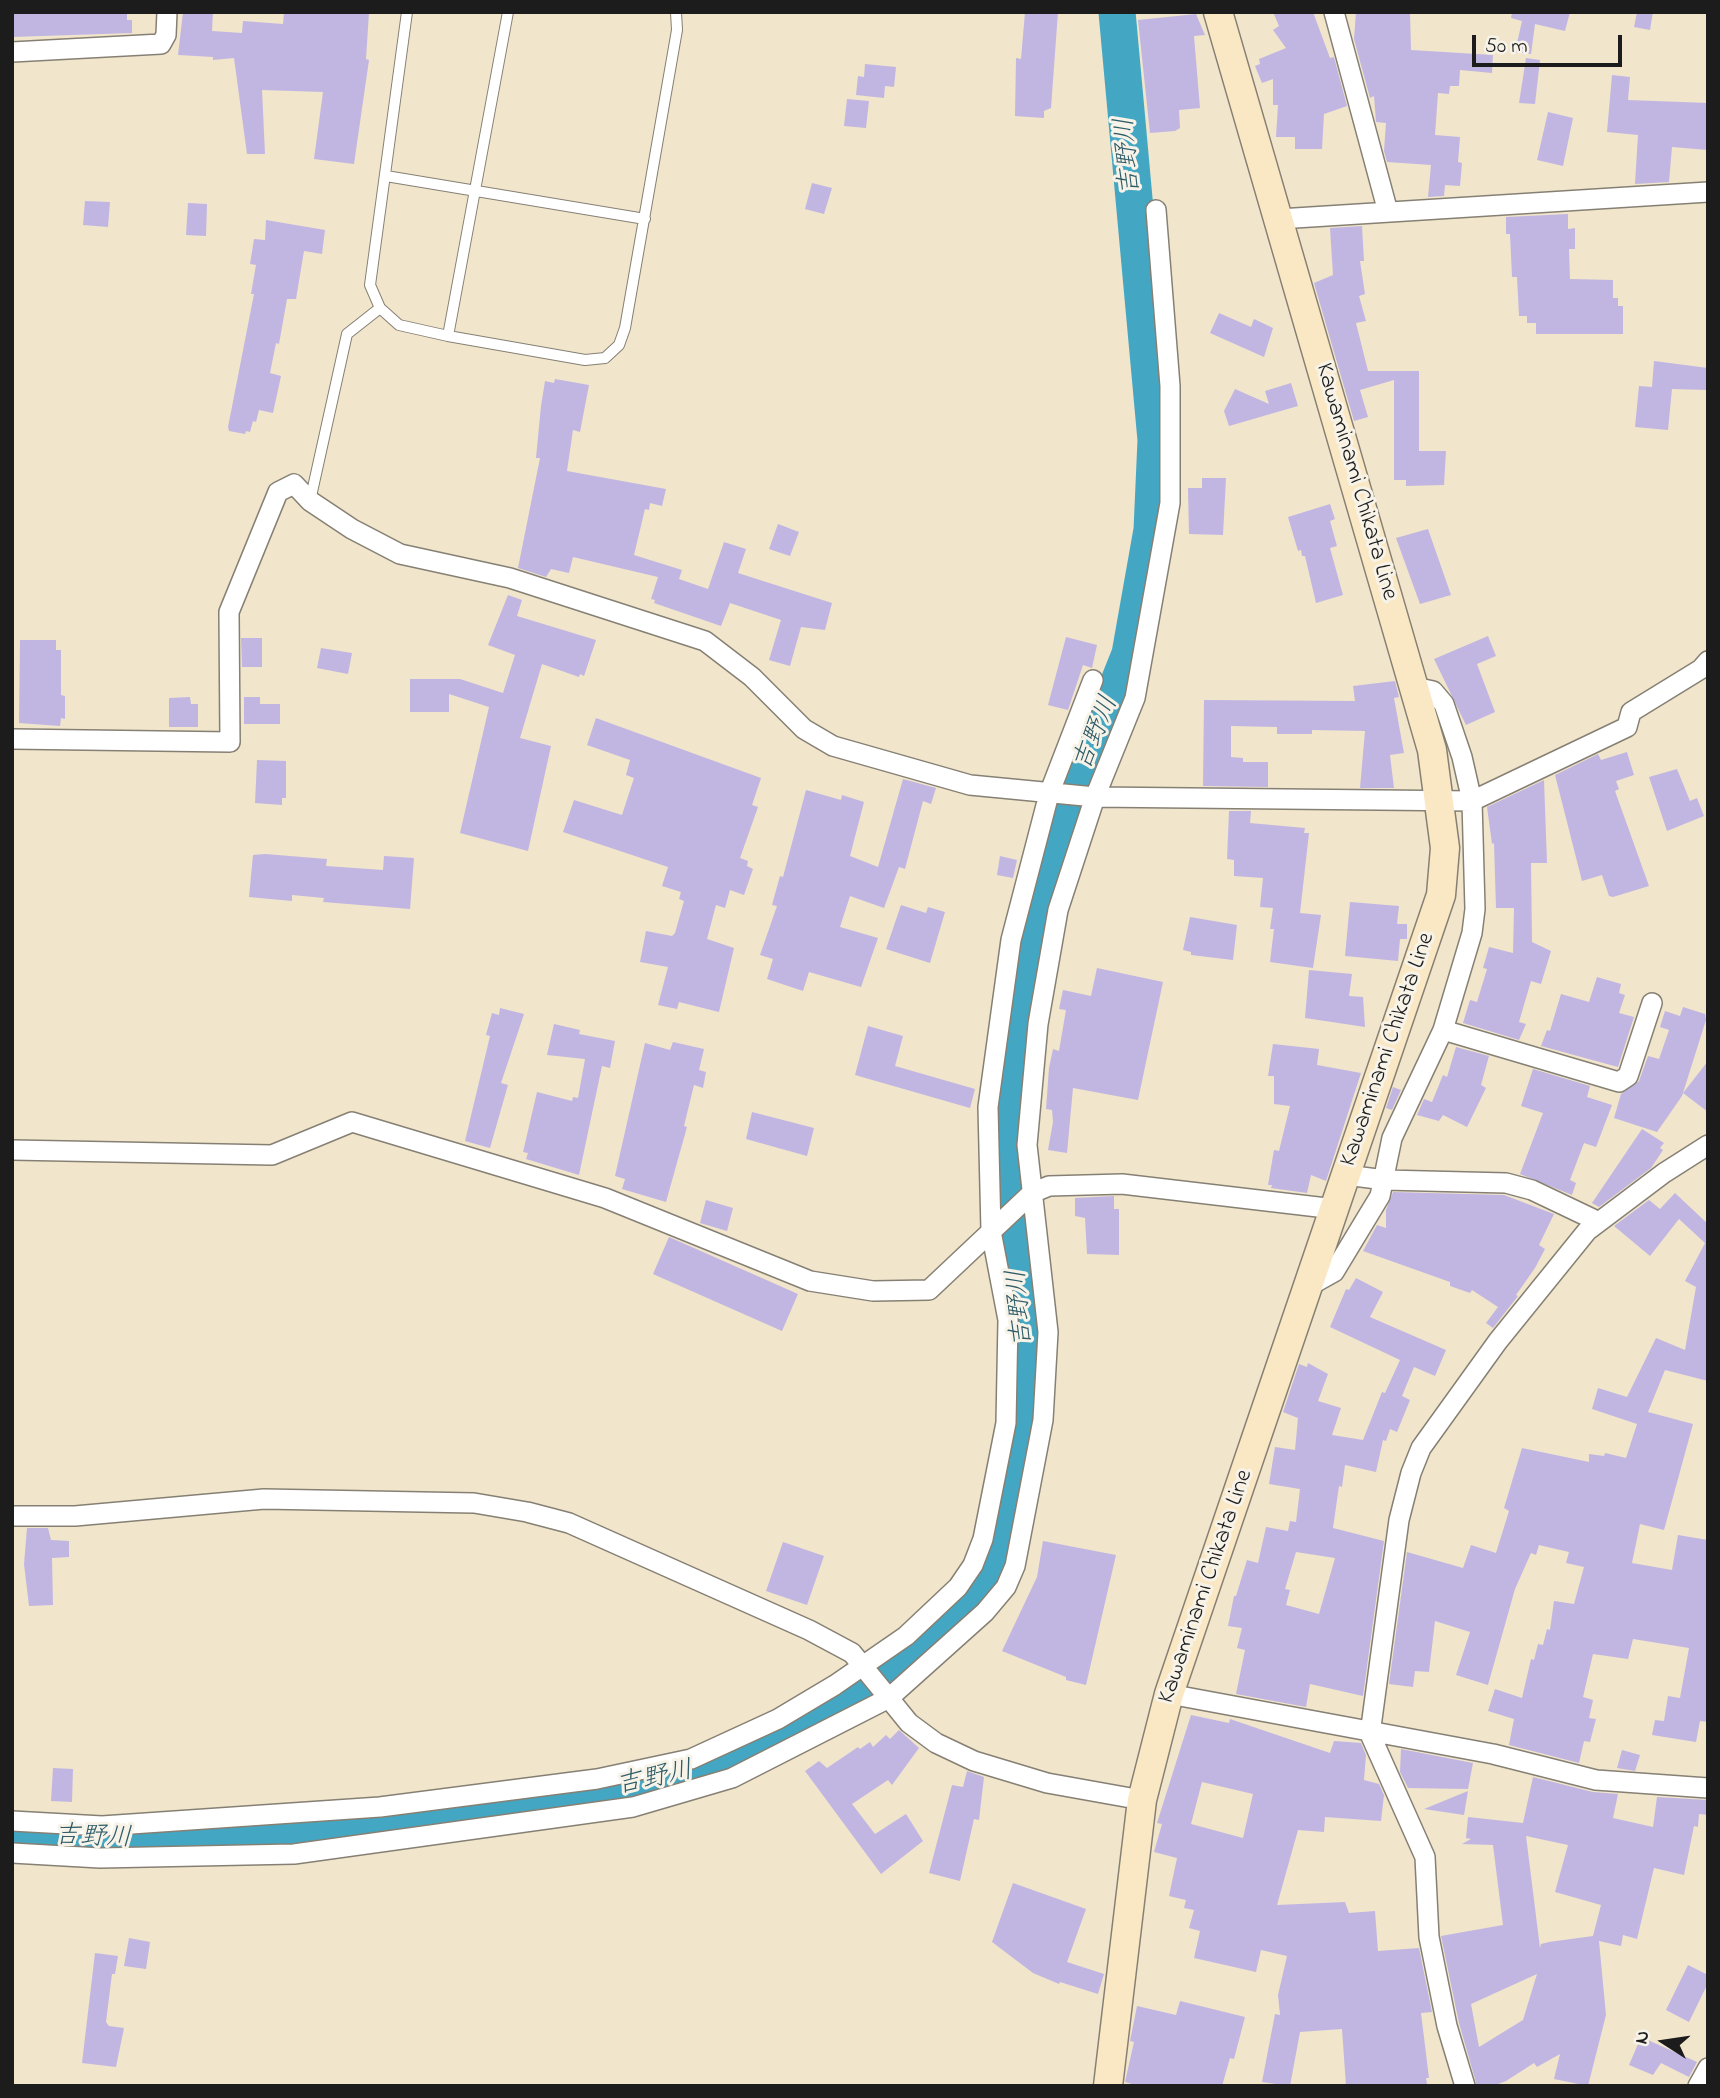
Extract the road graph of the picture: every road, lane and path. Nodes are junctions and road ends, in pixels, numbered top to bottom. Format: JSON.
{"nodes":[{"id":1,"x":167,"y":12,"type":"edge"},
{"id":2,"x":407,"y":12,"type":"edge"},
{"id":3,"x":508,"y":12,"type":"edge"},
{"id":4,"x":676,"y":12,"type":"edge"},
{"id":5,"x":1219,"y":12,"type":"edge"},
{"id":6,"x":1334,"y":12,"type":"edge"},
{"id":7,"x":12,"y":52,"type":"edge"},
{"id":8,"x":386,"y":176,"type":"junction"},
{"id":9,"x":475,"y":191,"type":"junction"},
{"id":10,"x":1708,"y":192,"type":"edge"},
{"id":11,"x":1156,"y":210,"type":"dead end"},
{"id":12,"x":1388,"y":212,"type":"junction"},
{"id":13,"x":645,"y":219,"type":"junction"},
{"id":14,"x":1279,"y":219,"type":"junction"},
{"id":15,"x":380,"y":308,"type":"junction"},
{"id":16,"x":448,"y":336,"type":"junction"},
{"id":17,"x":310,"y":501,"type":"junction"},
{"id":18,"x":1708,"y":662,"type":"edge"},
{"id":19,"x":1093,"y":680,"type":"dead end"},
{"id":20,"x":1414,"y":687,"type":"junction"},
{"id":21,"x":12,"y":738,"type":"edge"},
{"id":22,"x":1049,"y":794,"type":"junction"},
{"id":23,"x":1095,"y":797,"type":"junction"},
{"id":24,"x":1472,"y":801,"type":"junction"},
{"id":25,"x":1440,"y":802,"type":"junction"},
{"id":26,"x":1652,"y":1003,"type":"dead end"},
{"id":27,"x":1443,"y":1030,"type":"junction"},
{"id":28,"x":1708,"y":1145,"type":"edge"},
{"id":29,"x":12,"y":1150,"type":"edge"},
{"id":30,"x":1346,"y":1175,"type":"junction"},
{"id":31,"x":1385,"y":1180,"type":"junction"},
{"id":32,"x":1027,"y":1197,"type":"junction"},
{"id":33,"x":1335,"y":1209,"type":"junction"},
{"id":34,"x":1597,"y":1221,"type":"junction"},
{"id":35,"x":995,"y":1228,"type":"junction"},
{"id":36,"x":1309,"y":1286,"type":"junction"},
{"id":37,"x":12,"y":1516,"type":"edge"},
{"id":38,"x":866,"y":1667,"type":"junction"},
{"id":39,"x":1169,"y":1694,"type":"junction"},
{"id":40,"x":887,"y":1695,"type":"junction"},
{"id":41,"x":1370,"y":1734,"type":"junction"},
{"id":42,"x":1708,"y":1788,"type":"edge"},
{"id":43,"x":1142,"y":1800,"type":"junction"},
{"id":44,"x":12,"y":1821,"type":"edge"},
{"id":45,"x":12,"y":1853,"type":"edge"},
{"id":46,"x":1708,"y":2068,"type":"edge"},
{"id":47,"x":1108,"y":2086,"type":"edge"},
{"id":48,"x":1465,"y":2086,"type":"edge"},
{"id":49,"x":1698,"y":2086,"type":"edge"}],
"edges":[{"from":1,"to":7,"type":"street"},
{"from":2,"to":8,"type":"lane"},
{"from":3,"to":9,"type":"lane"},
{"from":4,"to":13,"type":"lane"},
{"from":5,"to":14,"type":"main road","name":"Kawaminami Chikata Line"},
{"from":6,"to":12,"type":"street"},
{"from":8,"to":9,"type":"lane"},
{"from":8,"to":15,"type":"lane"},
{"from":9,"to":13,"type":"lane"},
{"from":9,"to":16,"type":"lane"},
{"from":10,"to":12,"type":"street"},
{"from":11,"to":23,"type":"street"},
{"from":12,"to":14,"type":"street"},
{"from":13,"to":16,"type":"lane"},
{"from":14,"to":20,"type":"main road","name":"Kawaminami Chikata Line"},
{"from":15,"to":16,"type":"lane"},
{"from":15,"to":17,"type":"lane"},
{"from":17,"to":21,"type":"street"},
{"from":17,"to":22,"type":"street"},
{"from":18,"to":24,"type":"street"},
{"from":19,"to":22,"type":"street"},
{"from":20,"to":24,"type":"street"},
{"from":20,"to":25,"type":"main road","name":"Kawaminami Chikata Line"},
{"from":22,"to":23,"type":"street"},
{"from":22,"to":35,"type":"street"},
{"from":23,"to":25,"type":"street"},
{"from":23,"to":32,"type":"street"},
{"from":24,"to":25,"type":"street"},
{"from":24,"to":27,"type":"street"},
{"from":25,"to":30,"type":"main road","name":"Kawaminami Chikata Line"},
{"from":26,"to":27,"type":"street"},
{"from":27,"to":31,"type":"street"},
{"from":28,"to":34,"type":"street"},
{"from":29,"to":35,"type":"street"},
{"from":30,"to":31,"type":"street"},
{"from":30,"to":33,"type":"main road","name":"Kawaminami Chikata Line"},
{"from":31,"to":34,"type":"street"},
{"from":31,"to":36,"type":"street"},
{"from":32,"to":33,"type":"street"},
{"from":32,"to":35,"type":"street"},
{"from":32,"to":40,"type":"street"},
{"from":33,"to":36,"type":"main road","name":"Kawaminami Chikata Line"},
{"from":34,"to":41,"type":"street"},
{"from":35,"to":38,"type":"street"},
{"from":36,"to":39,"type":"main road","name":"Kawaminami Chikata Line"},
{"from":37,"to":38,"type":"street"},
{"from":38,"to":40,"type":"street"},
{"from":38,"to":44,"type":"street"},
{"from":39,"to":41,"type":"street"},
{"from":39,"to":43,"type":"main road","name":"Kawaminami Chikata Line"},
{"from":40,"to":43,"type":"street"},
{"from":40,"to":45,"type":"street"},
{"from":41,"to":42,"type":"street"},
{"from":41,"to":48,"type":"street"},
{"from":43,"to":47,"type":"main road","name":"Kawaminami Chikata Line"},
{"from":46,"to":49,"type":"street"}]}
